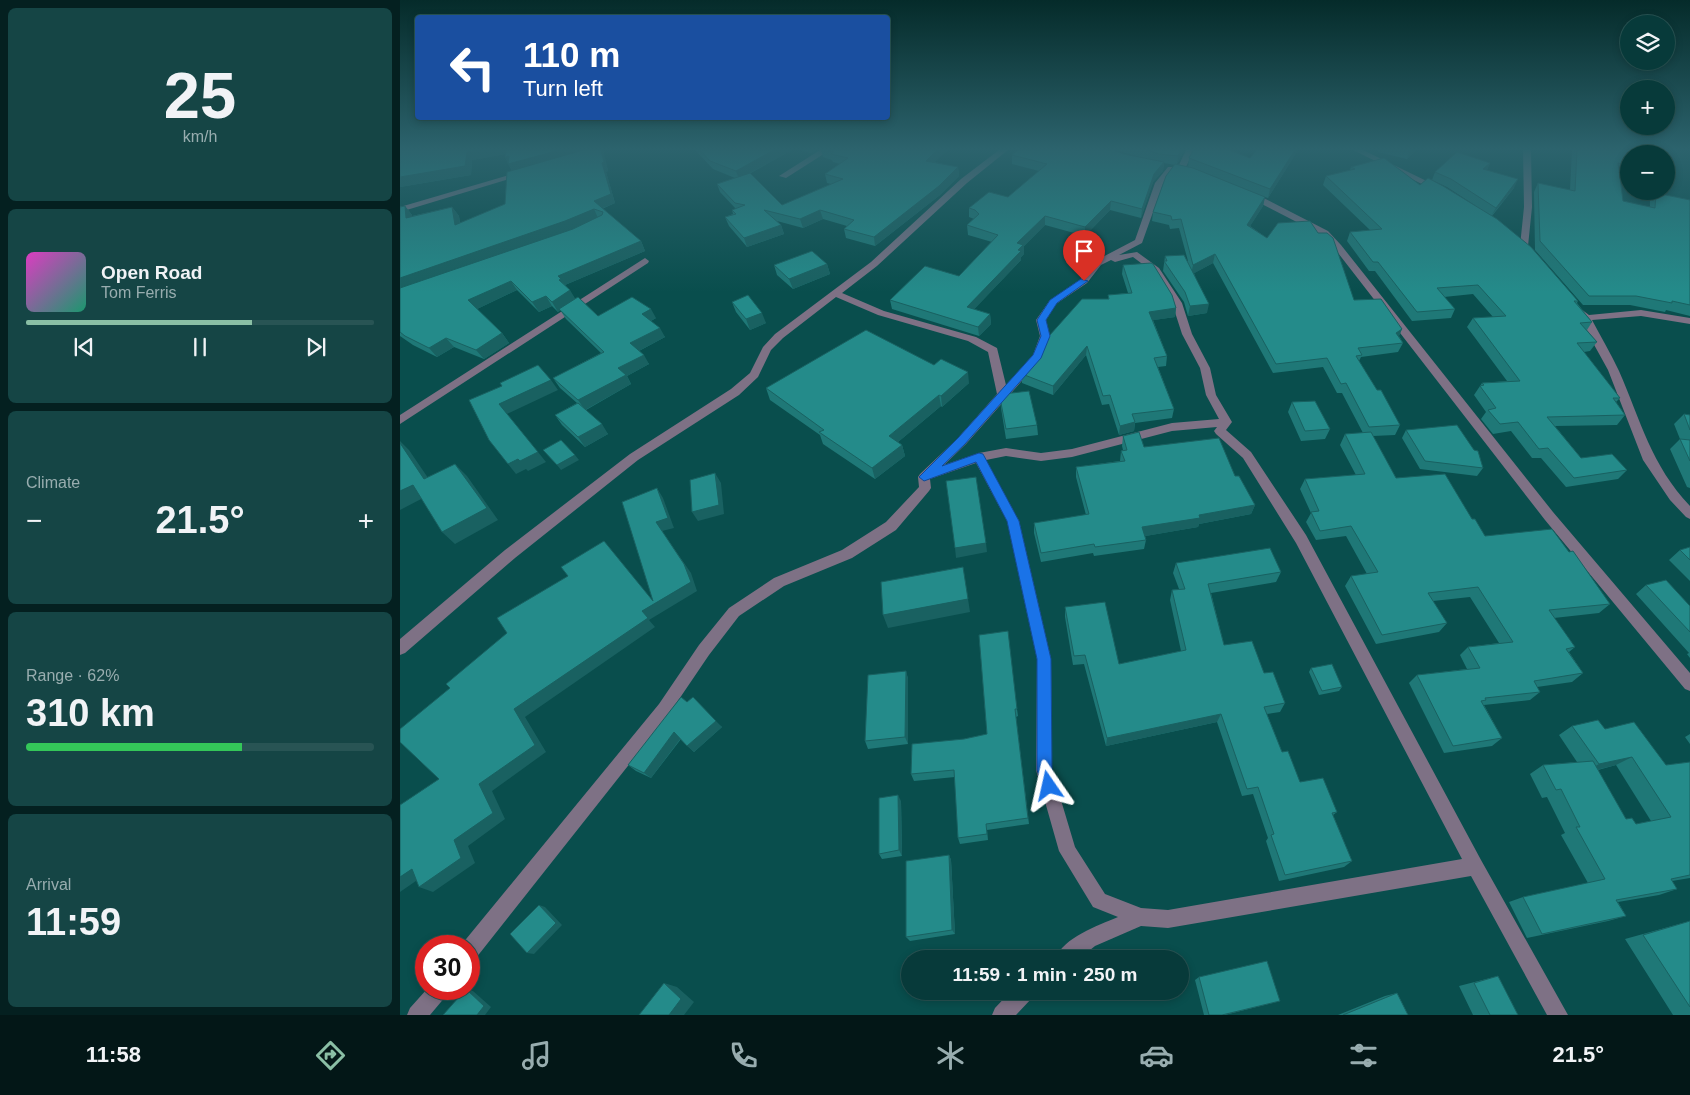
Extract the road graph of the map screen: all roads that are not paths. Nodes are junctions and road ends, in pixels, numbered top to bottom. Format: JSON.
{"nodes":[{"id":1,"x":443,"y":197,"type":"edge"},
{"id":2,"x":946,"y":197,"type":"edge"},
{"id":3,"x":1155,"y":197,"type":"edge"},
{"id":4,"x":1256,"y":197,"type":"edge"},
{"id":5,"x":1528,"y":197,"type":"edge"},
{"id":6,"x":400,"y":210,"type":"edge"},
{"id":7,"x":1514,"y":236,"type":"edge"},
{"id":8,"x":1138,"y":241,"type":"junction"},
{"id":9,"x":1134,"y":254,"type":"junction"},
{"id":10,"x":644,"y":261,"type":"dead end"},
{"id":11,"x":1098,"y":263,"type":"junction"},
{"id":12,"x":837,"y":294,"type":"junction"},
{"id":13,"x":1574,"y":303,"type":"edge"},
{"id":14,"x":1586,"y":318,"type":"junction"},
{"id":15,"x":1690,"y":321,"type":"edge"},
{"id":16,"x":1004,"y":395,"type":"junction"},
{"id":17,"x":400,"y":420,"type":"edge"},
{"id":18,"x":1226,"y":422,"type":"junction"},
{"id":19,"x":979,"y":457,"type":"junction"},
{"id":20,"x":924,"y":477,"type":"junction"},
{"id":21,"x":1690,"y":514,"type":"edge"},
{"id":22,"x":400,"y":648,"type":"edge"},
{"id":23,"x":1690,"y":684,"type":"edge"},
{"id":24,"x":1474,"y":866,"type":"junction"},
{"id":25,"x":1141,"y":916,"type":"junction"},
{"id":26,"x":480,"y":937,"type":"edge"},
{"id":27,"x":1075,"y":950,"type":"edge"},
{"id":28,"x":430,"y":1000,"type":"edge"},
{"id":29,"x":1016,"y":1000,"type":"edge"},
{"id":30,"x":418,"y":1015,"type":"edge"},
{"id":31,"x":1002,"y":1015,"type":"edge"},
{"id":32,"x":1558,"y":1015,"type":"edge"}],
"edges":[{"from":1,"to":6,"type":"street"},
{"from":2,"to":12,"type":"street"},
{"from":3,"to":8,"type":"street"},
{"from":4,"to":23,"type":"street"},
{"from":5,"to":7,"type":"street"},
{"from":8,"to":9,"type":"street"},
{"from":8,"to":11,"type":"street"},
{"from":9,"to":11,"type":"street"},
{"from":9,"to":18,"type":"street"},
{"from":10,"to":17,"type":"street"},
{"from":11,"to":16,"type":"street"},
{"from":12,"to":16,"type":"street"},
{"from":12,"to":22,"type":"street"},
{"from":13,"to":14,"type":"street"},
{"from":14,"to":15,"type":"street"},
{"from":14,"to":21,"type":"street"},
{"from":16,"to":20,"type":"street"},
{"from":18,"to":19,"type":"street"},
{"from":18,"to":24,"type":"street"},
{"from":19,"to":20,"type":"street"},
{"from":19,"to":25,"type":"street"},
{"from":20,"to":26,"type":"street"},
{"from":24,"to":25,"type":"street"},
{"from":24,"to":32,"type":"street"},
{"from":25,"to":27,"type":"street"},
{"from":28,"to":30,"type":"street"},
{"from":29,"to":31,"type":"street"}]}
